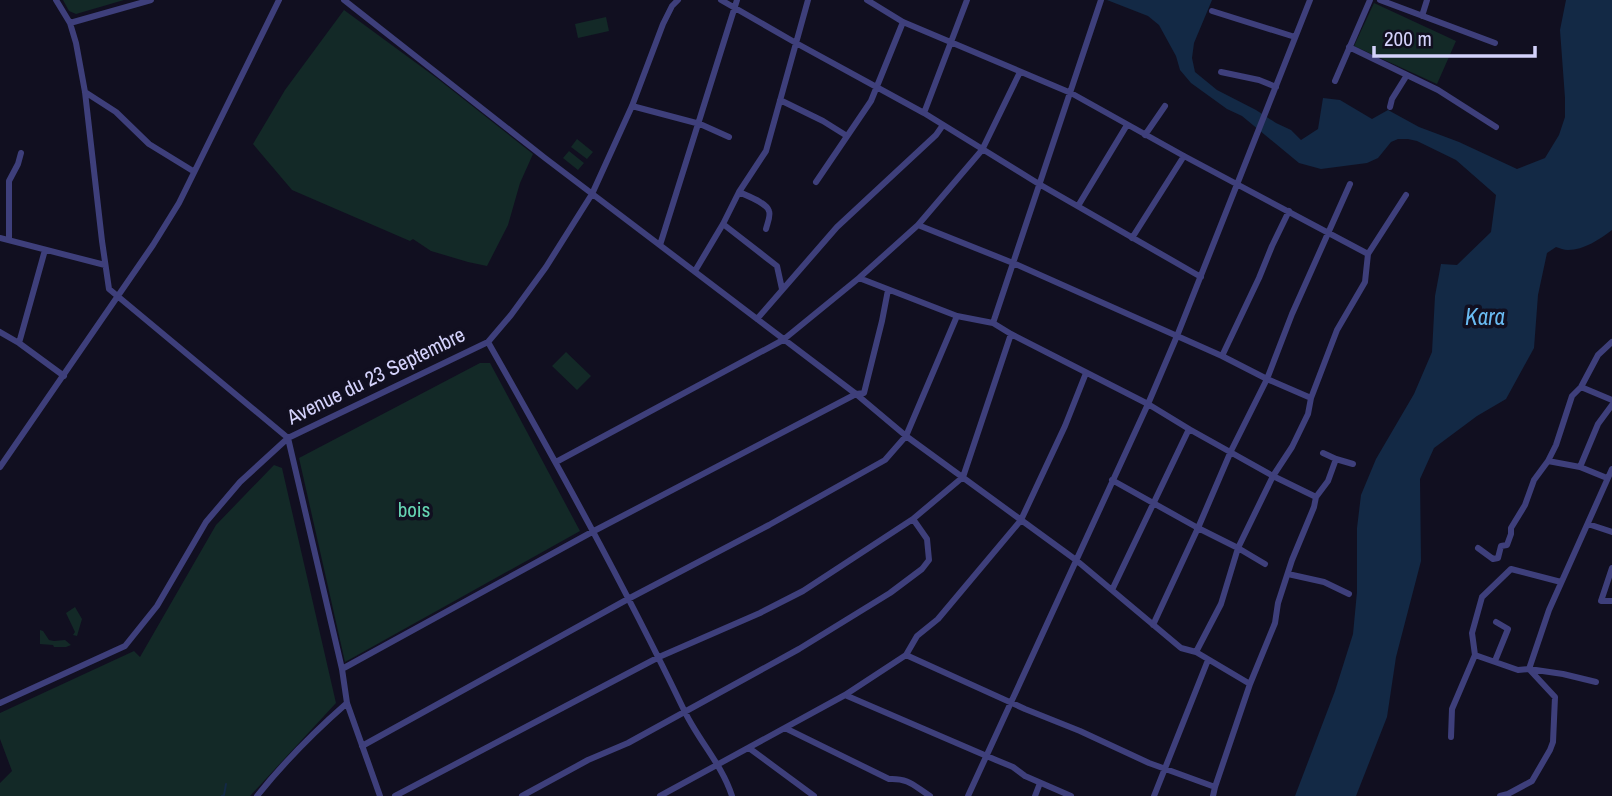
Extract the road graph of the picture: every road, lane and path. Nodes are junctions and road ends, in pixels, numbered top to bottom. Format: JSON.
{"nodes":[{"id":1,"x":56,"y":0,"type":"edge"},
{"id":2,"x":151,"y":0,"type":"edge"},
{"id":3,"x":279,"y":0,"type":"edge"},
{"id":4,"x":344,"y":0,"type":"edge"},
{"id":5,"x":678,"y":0,"type":"edge"},
{"id":6,"x":721,"y":0,"type":"edge"},
{"id":7,"x":737,"y":0,"type":"edge"},
{"id":8,"x":808,"y":0,"type":"edge"},
{"id":9,"x":867,"y":0,"type":"edge"},
{"id":10,"x":967,"y":0,"type":"edge"},
{"id":11,"x":1101,"y":0,"type":"edge"},
{"id":12,"x":1310,"y":0,"type":"edge"},
{"id":13,"x":1370,"y":0,"type":"edge"},
{"id":14,"x":1380,"y":0,"type":"edge"},
{"id":15,"x":1427,"y":0,"type":"edge"},
{"id":16,"x":735,"y":8,"type":"junction"},
{"id":17,"x":1212,"y":11,"type":"dead end"},
{"id":18,"x":1422,"y":16,"type":"junction"},
{"id":19,"x":903,"y":22,"type":"junction"},
{"id":20,"x":70,"y":23,"type":"junction"},
{"id":21,"x":1296,"y":37,"type":"junction"},
{"id":22,"x":796,"y":43,"type":"junction"},
{"id":23,"x":951,"y":43,"type":"junction"},
{"id":24,"x":1495,"y":43,"type":"dead end"},
{"id":25,"x":1349,"y":47,"type":"junction"},
{"id":26,"x":1020,"y":72,"type":"junction"},
{"id":27,"x":1221,"y":72,"type":"dead end"},
{"id":28,"x":1407,"y":75,"type":"junction"},
{"id":29,"x":1335,"y":81,"type":"dead end"},
{"id":30,"x":875,"y":86,"type":"junction"},
{"id":31,"x":1276,"y":87,"type":"junction"},
{"id":32,"x":85,"y":92,"type":"junction"},
{"id":33,"x":1071,"y":93,"type":"junction"},
{"id":34,"x":780,"y":100,"type":"junction"},
{"id":35,"x":632,"y":106,"type":"junction"},
{"id":36,"x":1166,"y":106,"type":"dead end"},
{"id":37,"x":1390,"y":107,"type":"dead end"},
{"id":38,"x":924,"y":113,"type":"junction"},
{"id":39,"x":699,"y":124,"type":"junction"},
{"id":40,"x":943,"y":125,"type":"junction"},
{"id":41,"x":1128,"y":125,"type":"junction"},
{"id":42,"x":1496,"y":127,"type":"dead end"},
{"id":43,"x":1145,"y":135,"type":"junction"},
{"id":44,"x":847,"y":136,"type":"junction"},
{"id":45,"x":729,"y":137,"type":"dead end"},
{"id":46,"x":982,"y":150,"type":"junction"},
{"id":47,"x":21,"y":153,"type":"dead end"},
{"id":48,"x":1184,"y":156,"type":"junction"},
{"id":49,"x":193,"y":171,"type":"junction"},
{"id":50,"x":816,"y":182,"type":"dead end"},
{"id":51,"x":1039,"y":184,"type":"junction"},
{"id":52,"x":1236,"y":184,"type":"junction"},
{"id":53,"x":1350,"y":184,"type":"dead end"},
{"id":54,"x":738,"y":192,"type":"junction"},
{"id":55,"x":592,"y":194,"type":"junction"},
{"id":56,"x":1406,"y":195,"type":"dead end"},
{"id":57,"x":1078,"y":206,"type":"junction"},
{"id":58,"x":1289,"y":211,"type":"junction"},
{"id":59,"x":723,"y":224,"type":"junction"},
{"id":60,"x":918,"y":225,"type":"junction"},
{"id":61,"x":766,"y":229,"type":"dead end"},
{"id":62,"x":1329,"y":232,"type":"junction"},
{"id":63,"x":1132,"y":237,"type":"junction"},
{"id":64,"x":0,"y":238,"type":"edge"},
{"id":65,"x":9,"y":240,"type":"junction"},
{"id":66,"x":660,"y":246,"type":"junction"},
{"id":67,"x":45,"y":250,"type":"junction"},
{"id":68,"x":1368,"y":254,"type":"junction"},
{"id":69,"x":1013,"y":263,"type":"junction"},
{"id":70,"x":105,"y":265,"type":"junction"},
{"id":71,"x":695,"y":271,"type":"junction"},
{"id":72,"x":1200,"y":277,"type":"junction"},
{"id":73,"x":859,"y":278,"type":"junction"},
{"id":74,"x":782,"y":289,"type":"junction"},
{"id":75,"x":888,"y":289,"type":"junction"},
{"id":76,"x":117,"y":297,"type":"junction"},
{"id":77,"x":957,"y":316,"type":"junction"},
{"id":78,"x":757,"y":319,"type":"junction"},
{"id":79,"x":993,"y":323,"type":"junction"},
{"id":80,"x":0,"y":332,"type":"edge"},
{"id":81,"x":1011,"y":334,"type":"junction"},
{"id":82,"x":1177,"y":336,"type":"junction"},
{"id":83,"x":783,"y":340,"type":"junction"},
{"id":84,"x":488,"y":342,"type":"junction"},
{"id":85,"x":1612,"y":342,"type":"edge"},
{"id":86,"x":19,"y":343,"type":"junction"},
{"id":87,"x":1222,"y":356,"type":"junction"},
{"id":88,"x":1086,"y":373,"type":"junction"},
{"id":89,"x":64,"y":376,"type":"junction"},
{"id":90,"x":1267,"y":379,"type":"junction"},
{"id":91,"x":1581,"y":387,"type":"junction"},
{"id":92,"x":856,"y":394,"type":"junction"},
{"id":93,"x":1311,"y":398,"type":"junction"},
{"id":94,"x":1612,"y":403,"type":"edge"},
{"id":95,"x":1148,"y":404,"type":"junction"},
{"id":96,"x":1189,"y":429,"type":"junction"},
{"id":97,"x":906,"y":436,"type":"junction"},
{"id":98,"x":288,"y":438,"type":"junction"},
{"id":99,"x":1231,"y":451,"type":"junction"},
{"id":100,"x":1323,"y":453,"type":"dead end"},
{"id":101,"x":1336,"y":459,"type":"junction"},
{"id":102,"x":1548,"y":461,"type":"junction"},
{"id":103,"x":556,"y":462,"type":"junction"},
{"id":104,"x":1353,"y":464,"type":"dead end"},
{"id":105,"x":0,"y":467,"type":"edge"},
{"id":106,"x":1580,"y":467,"type":"junction"},
{"id":107,"x":1612,"y":469,"type":"edge"},
{"id":108,"x":1273,"y":476,"type":"junction"},
{"id":109,"x":962,"y":477,"type":"junction"},
{"id":110,"x":1607,"y":478,"type":"junction"},
{"id":111,"x":1112,"y":480,"type":"junction"},
{"id":112,"x":1316,"y":497,"type":"junction"},
{"id":113,"x":1154,"y":503,"type":"junction"},
{"id":114,"x":913,"y":519,"type":"junction"},
{"id":115,"x":1021,"y":520,"type":"junction"},
{"id":116,"x":1588,"y":524,"type":"junction"},
{"id":117,"x":1198,"y":528,"type":"junction"},
{"id":118,"x":592,"y":532,"type":"junction"},
{"id":119,"x":1612,"y":533,"type":"edge"},
{"id":120,"x":1238,"y":548,"type":"junction"},
{"id":121,"x":1478,"y":548,"type":"dead end"},
{"id":122,"x":1076,"y":560,"type":"junction"},
{"id":123,"x":1265,"y":564,"type":"dead end"},
{"id":124,"x":1612,"y":568,"type":"edge"},
{"id":125,"x":1288,"y":574,"type":"junction"},
{"id":126,"x":1562,"y":582,"type":"junction"},
{"id":127,"x":1112,"y":590,"type":"junction"},
{"id":128,"x":1349,"y":594,"type":"dead end"},
{"id":129,"x":628,"y":599,"type":"junction"},
{"id":130,"x":1612,"y":601,"type":"edge"},
{"id":131,"x":1496,"y":622,"type":"dead end"},
{"id":132,"x":1153,"y":625,"type":"junction"},
{"id":133,"x":1196,"y":652,"type":"junction"},
{"id":134,"x":906,"y":655,"type":"junction"},
{"id":135,"x":1475,"y":655,"type":"junction"},
{"id":136,"x":659,"y":657,"type":"junction"},
{"id":137,"x":1208,"y":660,"type":"junction"},
{"id":138,"x":1495,"y":662,"type":"junction"},
{"id":139,"x":342,"y":669,"type":"junction"},
{"id":140,"x":1529,"y":670,"type":"junction"},
{"id":141,"x":1596,"y":682,"type":"dead end"},
{"id":142,"x":1250,"y":684,"type":"junction"},
{"id":143,"x":845,"y":695,"type":"junction"},
{"id":144,"x":1010,"y":702,"type":"junction"},
{"id":145,"x":0,"y":703,"type":"edge"},
{"id":146,"x":347,"y":703,"type":"junction"},
{"id":147,"x":685,"y":712,"type":"junction"},
{"id":148,"x":785,"y":728,"type":"junction"},
{"id":149,"x":1451,"y":737,"type":"dead end"},
{"id":150,"x":362,"y":746,"type":"junction"},
{"id":151,"x":749,"y":748,"type":"junction"},
{"id":152,"x":986,"y":755,"type":"junction"},
{"id":153,"x":718,"y":765,"type":"junction"},
{"id":154,"x":1164,"y":769,"type":"junction"},
{"id":155,"x":1040,"y":783,"type":"junction"},
{"id":156,"x":1215,"y":794,"type":"edge"},
{"id":157,"x":257,"y":796,"type":"edge"},
{"id":158,"x":380,"y":796,"type":"edge"},
{"id":159,"x":395,"y":796,"type":"edge"},
{"id":160,"x":523,"y":796,"type":"edge"},
{"id":161,"x":660,"y":796,"type":"edge"},
{"id":162,"x":733,"y":796,"type":"edge"},
{"id":163,"x":814,"y":796,"type":"edge"},
{"id":164,"x":930,"y":796,"type":"edge"},
{"id":165,"x":968,"y":796,"type":"edge"},
{"id":166,"x":1035,"y":796,"type":"edge"},
{"id":167,"x":1071,"y":796,"type":"edge"},
{"id":168,"x":1154,"y":796,"type":"edge"},
{"id":169,"x":1500,"y":796,"type":"edge"}],
"edges":[{"from":1,"to":20,"type":"street"},
{"from":2,"to":20,"type":"street"},
{"from":3,"to":49,"type":"street"},
{"from":4,"to":55,"type":"street"},
{"from":5,"to":35,"type":"street","name":"Avenue du 23 Septembre"},
{"from":6,"to":16,"type":"street"},
{"from":7,"to":16,"type":"street"},
{"from":8,"to":22,"type":"street"},
{"from":9,"to":19,"type":"street"},
{"from":10,"to":23,"type":"street"},
{"from":11,"to":33,"type":"street"},
{"from":12,"to":21,"type":"street"},
{"from":13,"to":25,"type":"street"},
{"from":14,"to":18,"type":"street"},
{"from":15,"to":18,"type":"street"},
{"from":16,"to":22,"type":"street"},
{"from":16,"to":39,"type":"street"},
{"from":17,"to":21,"type":"street"},
{"from":18,"to":24,"type":"street"},
{"from":19,"to":23,"type":"street"},
{"from":19,"to":30,"type":"street"},
{"from":20,"to":32,"type":"street"},
{"from":21,"to":31,"type":"street"},
{"from":22,"to":30,"type":"street"},
{"from":22,"to":34,"type":"street"},
{"from":23,"to":26,"type":"street"},
{"from":23,"to":38,"type":"street"},
{"from":25,"to":28,"type":"street"},
{"from":25,"to":29,"type":"street"},
{"from":26,"to":33,"type":"street"},
{"from":26,"to":46,"type":"street"},
{"from":27,"to":31,"type":"street"},
{"from":28,"to":37,"type":"street"},
{"from":28,"to":42,"type":"street"},
{"from":30,"to":38,"type":"street"},
{"from":30,"to":44,"type":"street"},
{"from":31,"to":52,"type":"street"},
{"from":32,"to":49,"type":"street"},
{"from":32,"to":70,"type":"street"},
{"from":33,"to":41,"type":"street"},
{"from":33,"to":51,"type":"street"},
{"from":34,"to":44,"type":"street"},
{"from":34,"to":54,"type":"street"},
{"from":35,"to":39,"type":"street"},
{"from":35,"to":55,"type":"street","name":"Avenue du 23 Septembre"},
{"from":36,"to":43,"type":"street"},
{"from":38,"to":40,"type":"street"},
{"from":39,"to":45,"type":"street"},
{"from":39,"to":66,"type":"street"},
{"from":40,"to":46,"type":"street"},
{"from":40,"to":74,"type":"street"},
{"from":41,"to":43,"type":"street"},
{"from":41,"to":57,"type":"street"},
{"from":43,"to":48,"type":"street"},
{"from":44,"to":50,"type":"street"},
{"from":46,"to":51,"type":"street"},
{"from":46,"to":60,"type":"street"},
{"from":47,"to":65,"type":"street"},
{"from":48,"to":52,"type":"street"},
{"from":48,"to":63,"type":"street"},
{"from":49,"to":76,"type":"street"},
{"from":51,"to":57,"type":"street"},
{"from":51,"to":69,"type":"street"},
{"from":52,"to":58,"type":"street"},
{"from":52,"to":72,"type":"street"},
{"from":53,"to":62,"type":"street"},
{"from":54,"to":59,"type":"street"},
{"from":54,"to":61,"type":"street"},
{"from":55,"to":66,"type":"street"},
{"from":55,"to":84,"type":"street","name":"Avenue du 23 Septembre"},
{"from":56,"to":68,"type":"street"},
{"from":57,"to":63,"type":"street"},
{"from":58,"to":62,"type":"street"},
{"from":58,"to":87,"type":"street"},
{"from":59,"to":71,"type":"street"},
{"from":59,"to":74,"type":"street"},
{"from":60,"to":69,"type":"street"},
{"from":60,"to":73,"type":"street"},
{"from":62,"to":68,"type":"street"},
{"from":62,"to":90,"type":"street"},
{"from":63,"to":72,"type":"street"},
{"from":64,"to":65,"type":"street"},
{"from":65,"to":67,"type":"street"},
{"from":66,"to":71,"type":"street"},
{"from":67,"to":70,"type":"street"},
{"from":67,"to":86,"type":"street"},
{"from":68,"to":93,"type":"street"},
{"from":69,"to":79,"type":"street"},
{"from":69,"to":82,"type":"street"},
{"from":70,"to":76,"type":"street"},
{"from":71,"to":78,"type":"street"},
{"from":72,"to":82,"type":"street"},
{"from":73,"to":75,"type":"street"},
{"from":73,"to":83,"type":"street"},
{"from":74,"to":78,"type":"street"},
{"from":75,"to":77,"type":"street"},
{"from":75,"to":92,"type":"street"},
{"from":76,"to":89,"type":"street"},
{"from":76,"to":98,"type":"street"},
{"from":77,"to":79,"type":"street"},
{"from":77,"to":97,"type":"street"},
{"from":78,"to":83,"type":"street"},
{"from":79,"to":81,"type":"street"},
{"from":80,"to":86,"type":"street"},
{"from":81,"to":88,"type":"street"},
{"from":81,"to":109,"type":"street"},
{"from":82,"to":87,"type":"street"},
{"from":82,"to":95,"type":"street"},
{"from":83,"to":92,"type":"street"},
{"from":83,"to":103,"type":"street"},
{"from":84,"to":98,"type":"street","name":"Avenue du 23 Septembre"},
{"from":84,"to":103,"type":"street"},
{"from":85,"to":91,"type":"street"},
{"from":86,"to":89,"type":"street"},
{"from":87,"to":90,"type":"street"},
{"from":88,"to":95,"type":"street"},
{"from":88,"to":115,"type":"street"},
{"from":89,"to":105,"type":"street"},
{"from":90,"to":93,"type":"street"},
{"from":90,"to":99,"type":"street"},
{"from":91,"to":94,"type":"street"},
{"from":91,"to":102,"type":"street"},
{"from":92,"to":97,"type":"street"},
{"from":92,"to":118,"type":"street"},
{"from":93,"to":108,"type":"street"},
{"from":94,"to":106,"type":"street"},
{"from":95,"to":96,"type":"street"},
{"from":95,"to":111,"type":"street"},
{"from":96,"to":99,"type":"street"},
{"from":96,"to":113,"type":"street"},
{"from":97,"to":109,"type":"street"},
{"from":97,"to":129,"type":"street"},
{"from":98,"to":139,"type":"street"},
{"from":98,"to":145,"type":"street","name":"Avenue du 23 Septembre"},
{"from":99,"to":108,"type":"street"},
{"from":99,"to":117,"type":"street"},
{"from":100,"to":101,"type":"street"},
{"from":101,"to":104,"type":"street"},
{"from":101,"to":112,"type":"street"},
{"from":102,"to":106,"type":"street"},
{"from":102,"to":121,"type":"street"},
{"from":103,"to":118,"type":"street"},
{"from":106,"to":110,"type":"street"},
{"from":107,"to":110,"type":"street"},
{"from":108,"to":112,"type":"street"},
{"from":108,"to":120,"type":"street"},
{"from":109,"to":114,"type":"street"},
{"from":109,"to":115,"type":"street"},
{"from":110,"to":116,"type":"street"},
{"from":111,"to":113,"type":"street"},
{"from":111,"to":122,"type":"street"},
{"from":112,"to":125,"type":"street"},
{"from":113,"to":117,"type":"street"},
{"from":113,"to":127,"type":"street"},
{"from":114,"to":136,"type":"street"},
{"from":114,"to":147,"type":"street"},
{"from":115,"to":122,"type":"street"},
{"from":115,"to":134,"type":"street"},
{"from":116,"to":119,"type":"street"},
{"from":116,"to":126,"type":"street"},
{"from":117,"to":120,"type":"street"},
{"from":117,"to":132,"type":"street"},
{"from":118,"to":129,"type":"street"},
{"from":118,"to":139,"type":"street"},
{"from":120,"to":123,"type":"street"},
{"from":120,"to":133,"type":"street"},
{"from":122,"to":127,"type":"street"},
{"from":122,"to":144,"type":"street"},
{"from":124,"to":130,"type":"street"},
{"from":125,"to":128,"type":"street"},
{"from":125,"to":142,"type":"street"},
{"from":126,"to":135,"type":"street"},
{"from":126,"to":140,"type":"street"},
{"from":127,"to":132,"type":"street"},
{"from":129,"to":136,"type":"street"},
{"from":129,"to":150,"type":"street"},
{"from":131,"to":138,"type":"street"},
{"from":132,"to":133,"type":"street"},
{"from":133,"to":137,"type":"street"},
{"from":134,"to":143,"type":"street"},
{"from":134,"to":144,"type":"street"},
{"from":135,"to":138,"type":"street"},
{"from":135,"to":149,"type":"street"},
{"from":136,"to":147,"type":"street"},
{"from":136,"to":159,"type":"street"},
{"from":137,"to":142,"type":"street"},
{"from":137,"to":154,"type":"street"},
{"from":138,"to":140,"type":"street"},
{"from":139,"to":146,"type":"street"},
{"from":140,"to":141,"type":"street"},
{"from":140,"to":169,"type":"street"},
{"from":142,"to":156,"type":"street"},
{"from":143,"to":148,"type":"street"},
{"from":143,"to":152,"type":"street"},
{"from":144,"to":152,"type":"street"},
{"from":144,"to":154,"type":"street"},
{"from":146,"to":150,"type":"street"},
{"from":146,"to":157,"type":"street"},
{"from":147,"to":153,"type":"street"},
{"from":147,"to":160,"type":"street"},
{"from":148,"to":151,"type":"street"},
{"from":148,"to":164,"type":"street"},
{"from":150,"to":158,"type":"street"},
{"from":151,"to":153,"type":"street"},
{"from":151,"to":163,"type":"street"},
{"from":152,"to":155,"type":"street"},
{"from":152,"to":165,"type":"street"},
{"from":153,"to":161,"type":"street"},
{"from":153,"to":162,"type":"street"},
{"from":154,"to":156,"type":"street"},
{"from":154,"to":168,"type":"street"},
{"from":155,"to":166,"type":"street"},
{"from":155,"to":167,"type":"street"}]}
